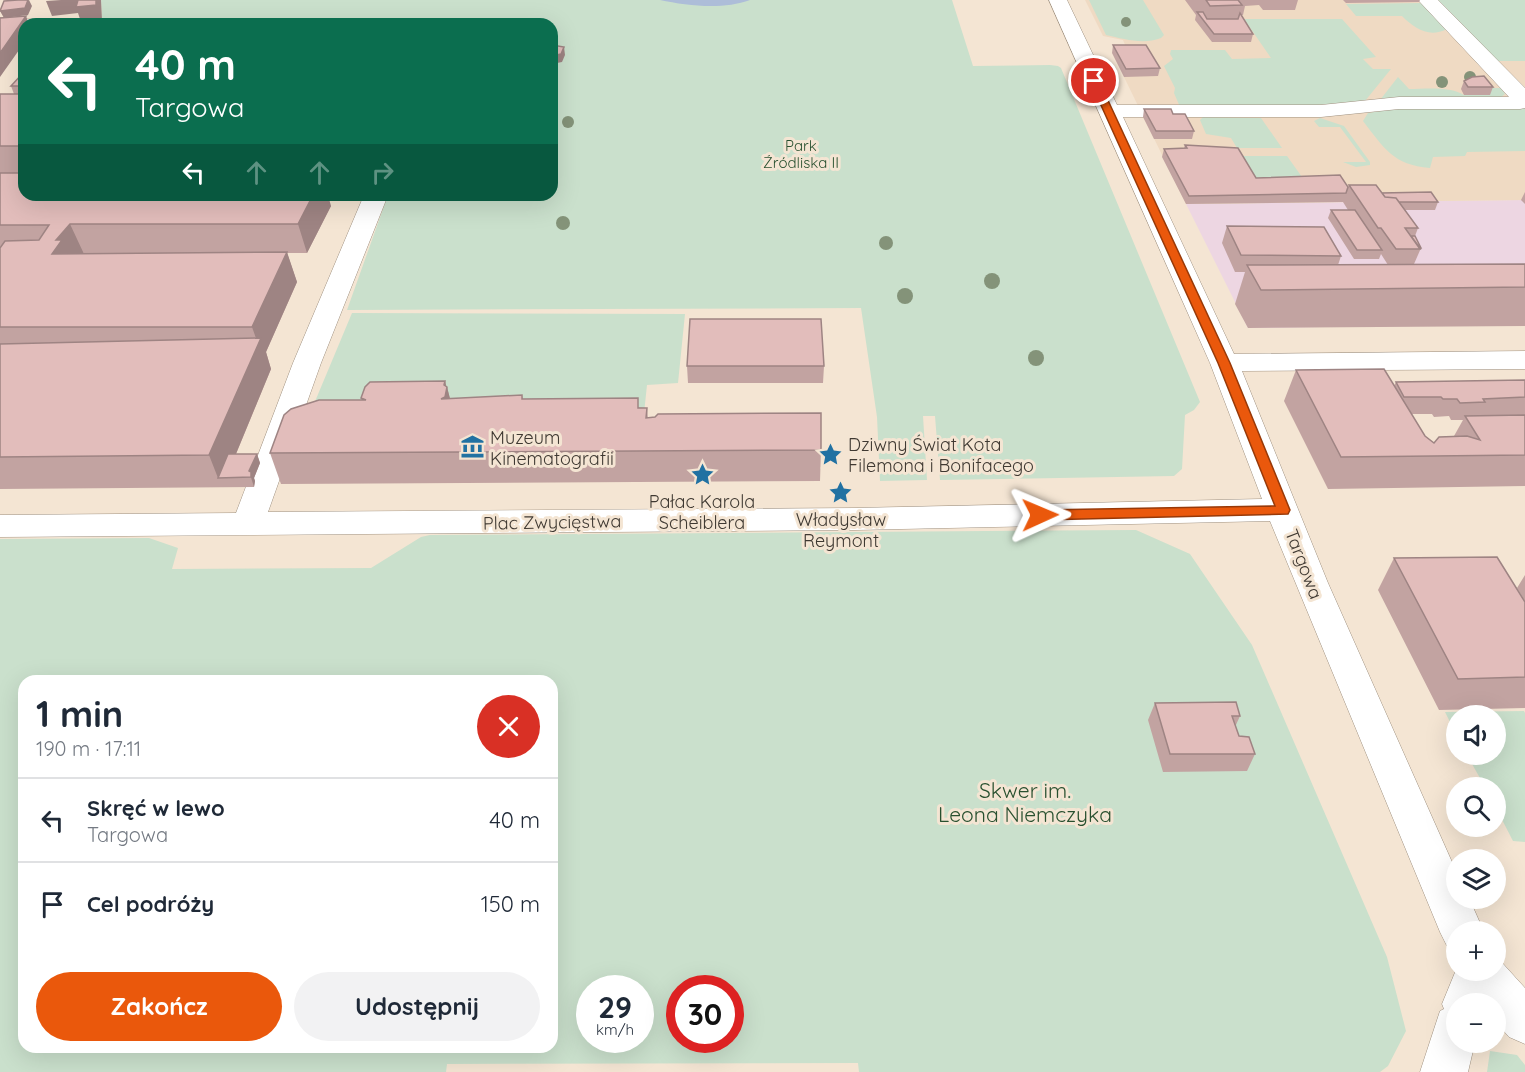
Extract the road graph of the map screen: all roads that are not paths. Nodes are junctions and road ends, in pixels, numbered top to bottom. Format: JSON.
{"nodes":[{"id":1,"x":1058,"y":0,"type":"edge"},
{"id":2,"x":1426,"y":0,"type":"edge"},
{"id":3,"x":0,"y":24,"type":"edge"},
{"id":4,"x":18,"y":24,"type":"edge"},
{"id":5,"x":1108,"y":111,"type":"junction"},
{"id":6,"x":374,"y":201,"type":"edge"},
{"id":7,"x":1525,"y":360,"type":"edge"},
{"id":8,"x":1224,"y":363,"type":"junction"},
{"id":9,"x":1283,"y":510,"type":"junction"},
{"id":10,"x":248,"y":524,"type":"junction"},
{"id":11,"x":0,"y":526,"type":"edge"},
{"id":12,"x":1457,"y":921,"type":"edge"},
{"id":13,"x":1470,"y":993,"type":"edge"},
{"id":14,"x":1499,"y":993,"type":"edge"},
{"id":15,"x":1506,"y":1001,"type":"edge"},
{"id":16,"x":1525,"y":1022,"type":"edge"},
{"id":17,"x":1451,"y":1053,"type":"edge"},
{"id":18,"x":1444,"y":1072,"type":"edge"}],
"edges":[{"from":1,"to":5,"type":"street","name":"Targowa"},
{"from":2,"to":5,"type":"street"},
{"from":3,"to":4,"type":"street"},
{"from":5,"to":8,"type":"street","name":"Targowa"},
{"from":6,"to":10,"type":"street"},
{"from":7,"to":8,"type":"street"},
{"from":8,"to":9,"type":"street","name":"Targowa"},
{"from":9,"to":10,"type":"street","name":"Plac Zwycięstwa"},
{"from":9,"to":12,"type":"street","name":"Targowa"},
{"from":10,"to":11,"type":"street","name":"Plac Zwycięstwa"},
{"from":13,"to":14,"type":"street"},
{"from":15,"to":16,"type":"street"},
{"from":17,"to":18,"type":"street"}]}
